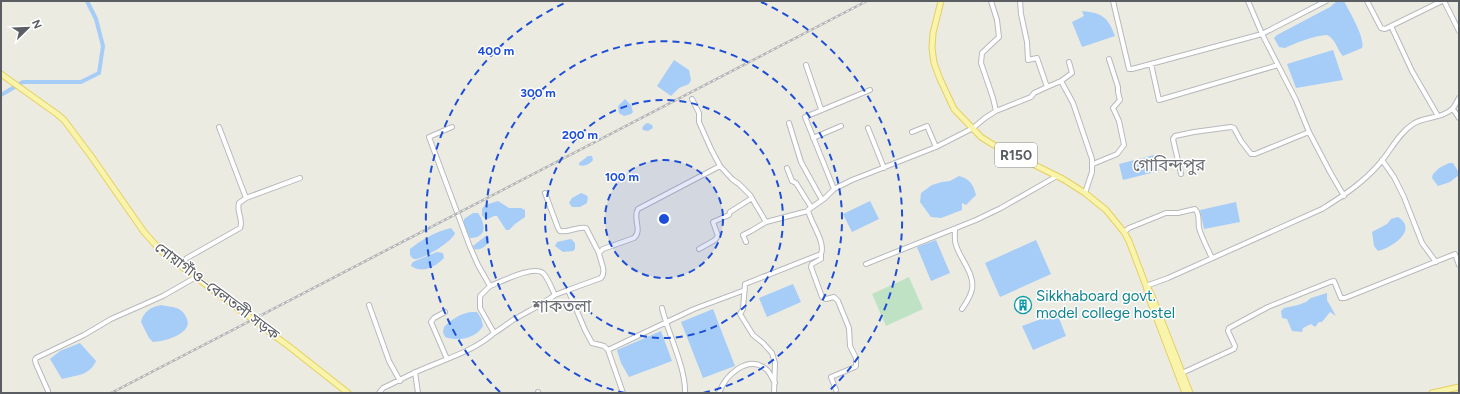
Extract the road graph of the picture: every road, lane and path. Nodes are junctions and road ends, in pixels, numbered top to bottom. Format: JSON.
{"nodes":[{"id":1,"x":941,"y":1,"type":"edge"},
{"id":2,"x":991,"y":1,"type":"edge"},
{"id":3,"x":1020,"y":1,"type":"edge"},
{"id":4,"x":1114,"y":1,"type":"edge"},
{"id":5,"x":1248,"y":1,"type":"edge"},
{"id":6,"x":1326,"y":1,"type":"edge"},
{"id":7,"x":1367,"y":1,"type":"edge"},
{"id":8,"x":1443,"y":1,"type":"edge"},
{"id":9,"x":1391,"y":26,"type":"junction"},
{"id":10,"x":1459,"y":31,"type":"edge"},
{"id":11,"x":1262,"y":34,"type":"junction"},
{"id":12,"x":1109,"y":59,"type":"dead end"},
{"id":13,"x":1069,"y":62,"type":"dead end"},
{"id":14,"x":1151,"y":64,"type":"junction"},
{"id":15,"x":806,"y":65,"type":"dead end"},
{"id":16,"x":1278,"y":65,"type":"junction"},
{"id":17,"x":3,"y":76,"type":"edge"},
{"id":18,"x":1061,"y":81,"type":"junction"},
{"id":19,"x":1047,"y":87,"type":"junction"},
{"id":20,"x":870,"y":90,"type":"dead end"},
{"id":21,"x":1459,"y":98,"type":"edge"},
{"id":22,"x":692,"y":99,"type":"dead end"},
{"id":23,"x":1452,"y":109,"type":"junction"},
{"id":24,"x":821,"y":110,"type":"junction"},
{"id":25,"x":996,"y":111,"type":"junction"},
{"id":26,"x":1438,"y":116,"type":"junction"},
{"id":27,"x":1459,"y":118,"type":"edge"},
{"id":28,"x":789,"y":123,"type":"dead end"},
{"id":29,"x":841,"y":126,"type":"dead end"},
{"id":30,"x":219,"y":127,"type":"dead end"},
{"id":31,"x":452,"y":127,"type":"dead end"},
{"id":32,"x":868,"y":128,"type":"dead end"},
{"id":33,"x":973,"y":128,"type":"junction"},
{"id":34,"x":912,"y":132,"type":"dead end"},
{"id":35,"x":1310,"y":132,"type":"junction"},
{"id":36,"x":813,"y":138,"type":"junction"},
{"id":37,"x":936,"y":147,"type":"junction"},
{"id":38,"x":1382,"y":160,"type":"junction"},
{"id":39,"x":1093,"y":164,"type":"junction"},
{"id":40,"x":720,"y":166,"type":"junction"},
{"id":41,"x":787,"y":168,"type":"dead end"},
{"id":42,"x":884,"y":168,"type":"junction"},
{"id":43,"x":1181,"y":174,"type":"dead end"},
{"id":44,"x":1057,"y":176,"type":"junction"},
{"id":45,"x":300,"y":178,"type":"dead end"},
{"id":46,"x":834,"y":189,"type":"junction"},
{"id":47,"x":545,"y":193,"type":"dead end"},
{"id":48,"x":1085,"y":193,"type":"junction"},
{"id":49,"x":1344,"y":196,"type":"junction"},
{"id":50,"x":246,"y":198,"type":"junction"},
{"id":51,"x":752,"y":198,"type":"junction"},
{"id":52,"x":822,"y":200,"type":"junction"},
{"id":53,"x":809,"y":209,"type":"junction"},
{"id":54,"x":766,"y":222,"type":"junction"},
{"id":55,"x":955,"y":230,"type":"junction"},
{"id":56,"x":1124,"y":232,"type":"junction"},
{"id":57,"x":746,"y":242,"type":"dead end"},
{"id":58,"x":699,"y":248,"type":"dead end"},
{"id":59,"x":599,"y":253,"type":"junction"},
{"id":60,"x":821,"y":254,"type":"junction"},
{"id":61,"x":1212,"y":258,"type":"junction"},
{"id":62,"x":1436,"y":262,"type":"junction"},
{"id":63,"x":866,"y":264,"type":"dead end"},
{"id":64,"x":1459,"y":265,"type":"edge"},
{"id":65,"x":180,"y":266,"type":"junction"},
{"id":66,"x":196,"y":278,"type":"junction"},
{"id":67,"x":490,"y":286,"type":"junction"},
{"id":68,"x":1146,"y":286,"type":"junction"},
{"id":69,"x":568,"y":290,"type":"junction"},
{"id":70,"x":745,"y":290,"type":"junction"},
{"id":71,"x":555,"y":295,"type":"junction"},
{"id":72,"x":369,"y":304,"type":"dead end"},
{"id":73,"x":662,"y":308,"type":"dead end"},
{"id":74,"x":962,"y":309,"type":"dead end"},
{"id":75,"x":445,"y":312,"type":"dead end"},
{"id":76,"x":666,"y":322,"type":"junction"},
{"id":77,"x":494,"y":333,"type":"junction"},
{"id":78,"x":608,"y":350,"type":"junction"},
{"id":79,"x":447,"y":359,"type":"junction"},
{"id":80,"x":1177,"y":366,"type":"junction"},
{"id":81,"x":415,"y":372,"type":"junction"},
{"id":82,"x":1182,"y":372,"type":"junction"},
{"id":83,"x":400,"y":381,"type":"junction"},
{"id":84,"x":775,"y":383,"type":"junction"},
{"id":85,"x":1459,"y":387,"type":"edge"},
{"id":86,"x":836,"y":390,"type":"dead end"},
{"id":87,"x":48,"y":391,"type":"dead end"},
{"id":88,"x":348,"y":393,"type":"edge"},
{"id":89,"x":379,"y":393,"type":"edge"},
{"id":90,"x":418,"y":393,"type":"edge"},
{"id":91,"x":623,"y":393,"type":"edge"},
{"id":92,"x":685,"y":393,"type":"edge"},
{"id":93,"x":719,"y":393,"type":"edge"},
{"id":94,"x":774,"y":393,"type":"edge"},
{"id":95,"x":1185,"y":393,"type":"edge"},
{"id":96,"x":1190,"y":393,"type":"edge"},
{"id":97,"x":1432,"y":393,"type":"edge"}],
"edges":[{"from":1,"to":33,"type":"main road","number":"R150"},
{"from":2,"to":25,"type":"street"},
{"from":3,"to":19,"type":"street"},
{"from":4,"to":14,"type":"street"},
{"from":5,"to":11,"type":"street"},
{"from":6,"to":11,"type":"street"},
{"from":7,"to":9,"type":"street"},
{"from":8,"to":9,"type":"street"},
{"from":8,"to":10,"type":"street"},
{"from":9,"to":26,"type":"street"},
{"from":11,"to":14,"type":"street"},
{"from":11,"to":16,"type":"street"},
{"from":12,"to":39,"type":"street"},
{"from":13,"to":18,"type":"street"},
{"from":14,"to":16,"type":"street"},
{"from":15,"to":24,"type":"street"},
{"from":16,"to":35,"type":"street"},
{"from":17,"to":65,"type":"main road","name":"নোয়াগাঁও–বেলতলী সড়ক"},
{"from":18,"to":19,"type":"street"},
{"from":18,"to":39,"type":"street"},
{"from":19,"to":25,"type":"street"},
{"from":20,"to":24,"type":"street"},
{"from":21,"to":23,"type":"street"},
{"from":22,"to":40,"type":"street"},
{"from":23,"to":26,"type":"street"},
{"from":23,"to":27,"type":"street"},
{"from":24,"to":36,"type":"street"},
{"from":25,"to":33,"type":"street"},
{"from":26,"to":38,"type":"street"},
{"from":28,"to":52,"type":"street"},
{"from":29,"to":36,"type":"street"},
{"from":30,"to":50,"type":"street"},
{"from":31,"to":67,"type":"street"},
{"from":32,"to":42,"type":"street"},
{"from":33,"to":37,"type":"street"},
{"from":33,"to":44,"type":"main road","number":"R150"},
{"from":34,"to":37,"type":"street"},
{"from":35,"to":43,"type":"street"},
{"from":35,"to":49,"type":"street"},
{"from":36,"to":46,"type":"street"},
{"from":37,"to":42,"type":"street"},
{"from":38,"to":49,"type":"street"},
{"from":38,"to":62,"type":"street"},
{"from":39,"to":48,"type":"street"},
{"from":40,"to":51,"type":"street"},
{"from":40,"to":59,"type":"street"},
{"from":41,"to":53,"type":"street"},
{"from":42,"to":46,"type":"street"},
{"from":44,"to":48,"type":"main road","number":"R150"},
{"from":44,"to":55,"type":"street"},
{"from":45,"to":50,"type":"street"},
{"from":46,"to":52,"type":"street"},
{"from":47,"to":59,"type":"street"},
{"from":48,"to":56,"type":"main road","number":"R150"},
{"from":49,"to":61,"type":"street"},
{"from":50,"to":65,"type":"street"},
{"from":51,"to":54,"type":"street"},
{"from":51,"to":58,"type":"street"},
{"from":52,"to":53,"type":"street"},
{"from":53,"to":54,"type":"street"},
{"from":53,"to":60,"type":"street"},
{"from":54,"to":57,"type":"street"},
{"from":55,"to":63,"type":"street"},
{"from":55,"to":74,"type":"street"},
{"from":56,"to":61,"type":"street"},
{"from":56,"to":68,"type":"main road","number":"R150"},
{"from":59,"to":69,"type":"street"},
{"from":60,"to":70,"type":"street"},
{"from":60,"to":86,"type":"street"},
{"from":61,"to":68,"type":"street"},
{"from":62,"to":64,"type":"street"},
{"from":62,"to":82,"type":"street"},
{"from":65,"to":66,"type":"main road","name":"নোয়াগাঁও–বেলতলী সড়ক"},
{"from":66,"to":87,"type":"street"},
{"from":66,"to":88,"type":"main road","name":"নোয়াগাঁও–বেলতলী সড়ক"},
{"from":67,"to":71,"type":"street"},
{"from":67,"to":77,"type":"street"},
{"from":68,"to":80,"type":"main road","number":"R150"},
{"from":69,"to":71,"type":"street"},
{"from":69,"to":78,"type":"street"},
{"from":70,"to":76,"type":"street"},
{"from":70,"to":84,"type":"street"},
{"from":71,"to":77,"type":"street"},
{"from":72,"to":83,"type":"street"},
{"from":73,"to":76,"type":"street"},
{"from":75,"to":79,"type":"street"},
{"from":76,"to":78,"type":"street"},
{"from":76,"to":92,"type":"street"},
{"from":77,"to":79,"type":"street"},
{"from":78,"to":91,"type":"street"},
{"from":79,"to":81,"type":"street"},
{"from":80,"to":82,"type":"main road","number":"R150"},
{"from":80,"to":95,"type":"main road","number":"R150"},
{"from":81,"to":83,"type":"street"},
{"from":81,"to":90,"type":"street"},
{"from":82,"to":96,"type":"main road","number":"R150"},
{"from":83,"to":89,"type":"street"},
{"from":84,"to":93,"type":"street"},
{"from":84,"to":94,"type":"street"},
{"from":85,"to":97,"type":"main road"}]}
